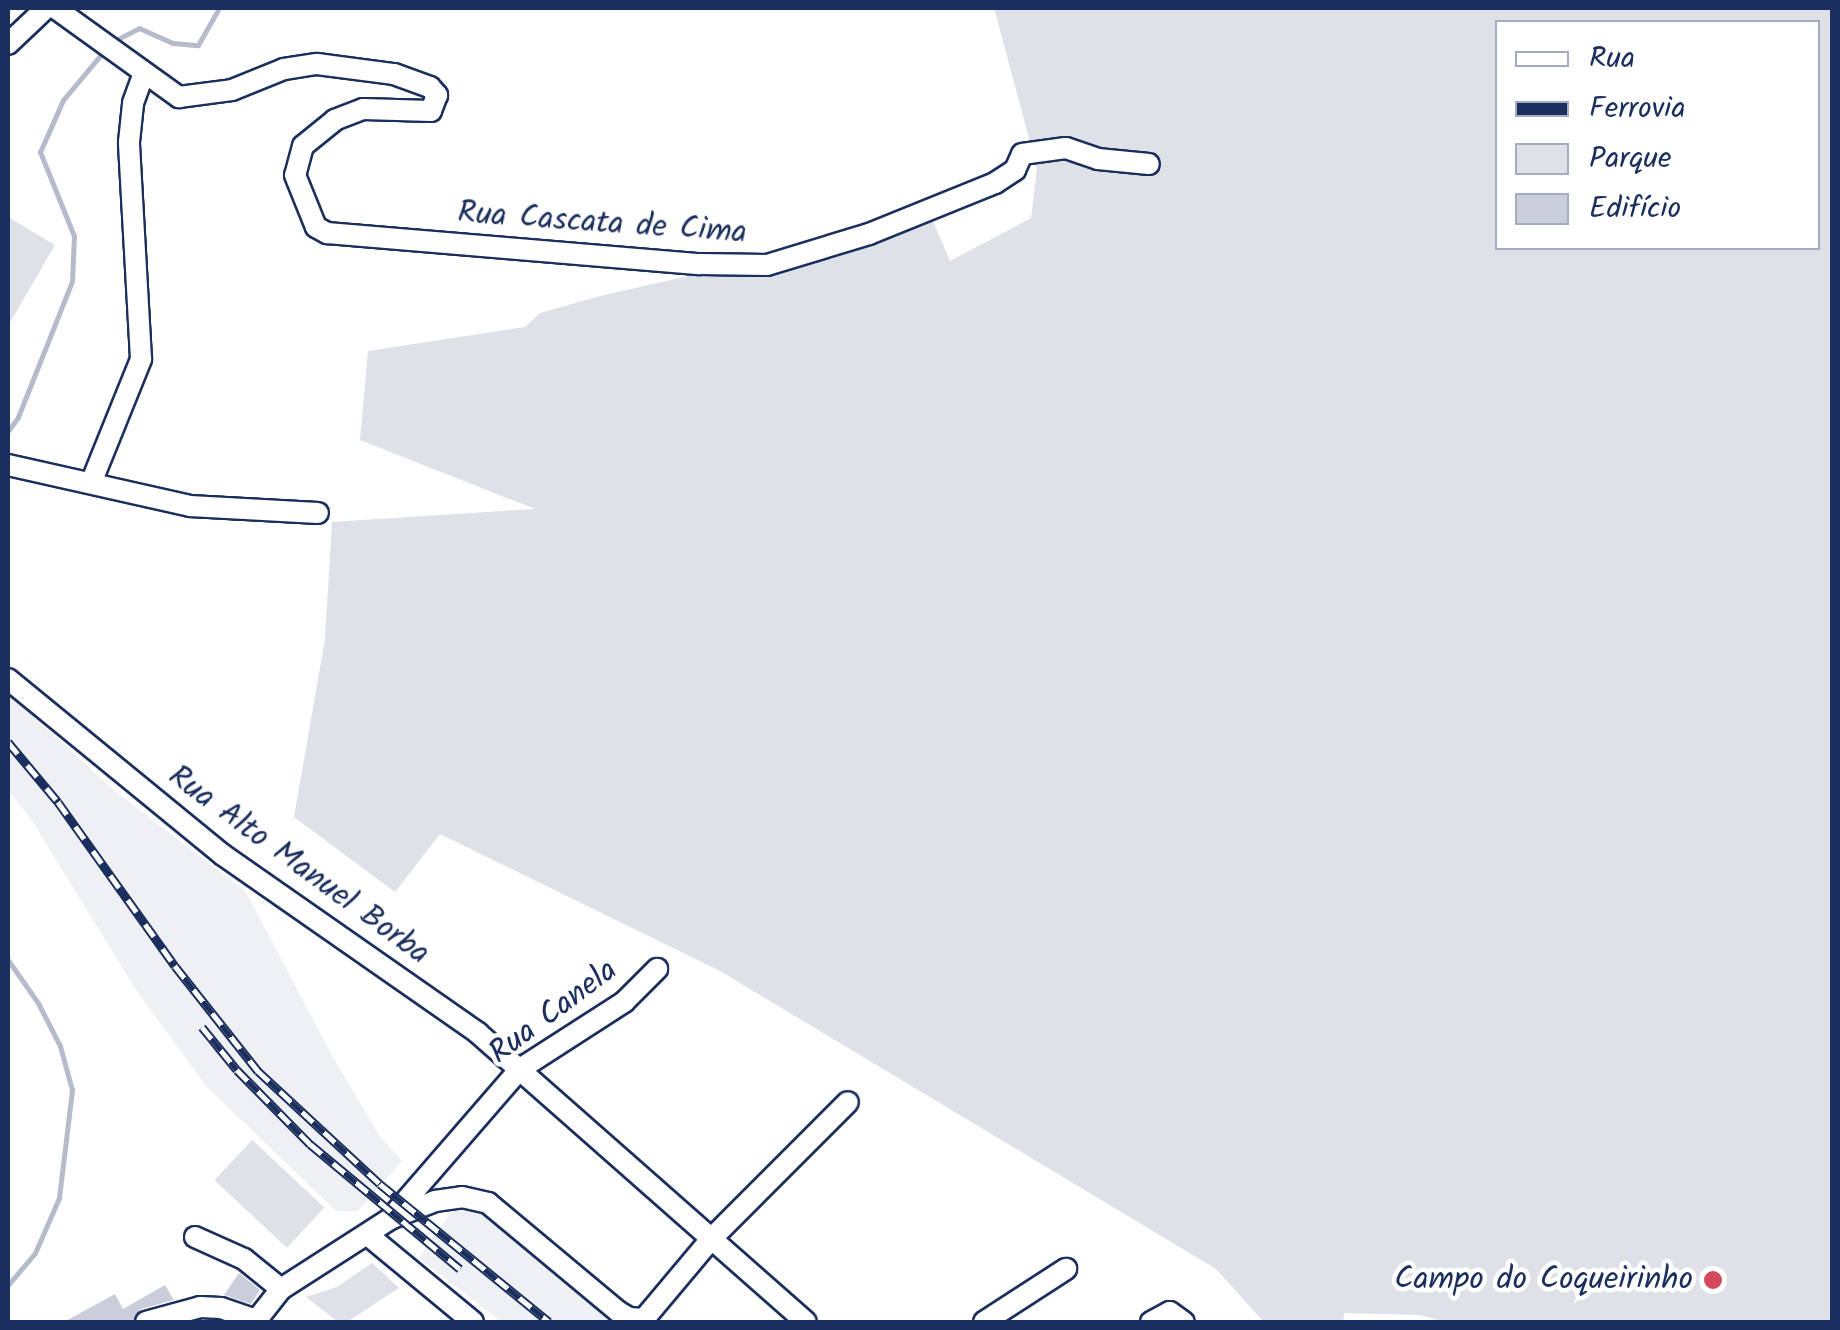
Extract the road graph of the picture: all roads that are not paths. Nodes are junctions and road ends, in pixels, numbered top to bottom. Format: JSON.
{"nodes":[{"id":1,"x":46,"y":8,"type":"edge"},
{"id":2,"x":54,"y":8,"type":"edge"},
{"id":3,"x":8,"y":44,"type":"edge"},
{"id":4,"x":144,"y":73,"type":"junction"},
{"id":5,"x":1149,"y":164,"type":"dead end"},
{"id":6,"x":8,"y":465,"type":"edge"},
{"id":7,"x":90,"y":484,"type":"junction"},
{"id":8,"x":318,"y":513,"type":"dead end"},
{"id":9,"x":8,"y":679,"type":"edge"},
{"id":10,"x":656,"y":968,"type":"dead end"},
{"id":11,"x":520,"y":1069,"type":"junction"},
{"id":12,"x":848,"y":1102,"type":"dead end"},
{"id":13,"x":390,"y":1219,"type":"junction"},
{"id":14,"x":369,"y":1236,"type":"junction"},
{"id":15,"x":195,"y":1238,"type":"dead end"},
{"id":16,"x":712,"y":1238,"type":"junction"},
{"id":17,"x":1066,"y":1269,"type":"dead end"},
{"id":18,"x":281,"y":1289,"type":"junction"},
{"id":19,"x":1177,"y":1317,"type":"edge"},
{"id":20,"x":255,"y":1321,"type":"edge"},
{"id":21,"x":146,"y":1322,"type":"edge"},
{"id":22,"x":474,"y":1322,"type":"edge"},
{"id":23,"x":806,"y":1322,"type":"edge"},
{"id":24,"x":984,"y":1322,"type":"edge"},
{"id":25,"x":1151,"y":1322,"type":"edge"}],
"edges":[{"from":1,"to":3,"type":"street"},
{"from":2,"to":4,"type":"street"},
{"from":4,"to":5,"type":"street","name":"Rua Cascata de Cima"},
{"from":4,"to":7,"type":"street"},
{"from":6,"to":7,"type":"street"},
{"from":7,"to":8,"type":"street"},
{"from":9,"to":11,"type":"street","name":"Rua Alto Manuel Borba"},
{"from":10,"to":11,"type":"street","name":"Rua Canela"},
{"from":11,"to":13,"type":"street","name":"Rua Canela"},
{"from":11,"to":16,"type":"street","name":"Rua Alto Manuel Borba"},
{"from":12,"to":16,"type":"street"},
{"from":13,"to":14,"type":"street"},
{"from":13,"to":16,"type":"street"},
{"from":14,"to":18,"type":"street"},
{"from":14,"to":22,"type":"street"},
{"from":15,"to":18,"type":"street"},
{"from":16,"to":23,"type":"street","name":"Rua Alto Manuel Borba"},
{"from":17,"to":24,"type":"street"},
{"from":18,"to":20,"type":"street"},
{"from":19,"to":25,"type":"street"},
{"from":20,"to":21,"type":"street"}]}
